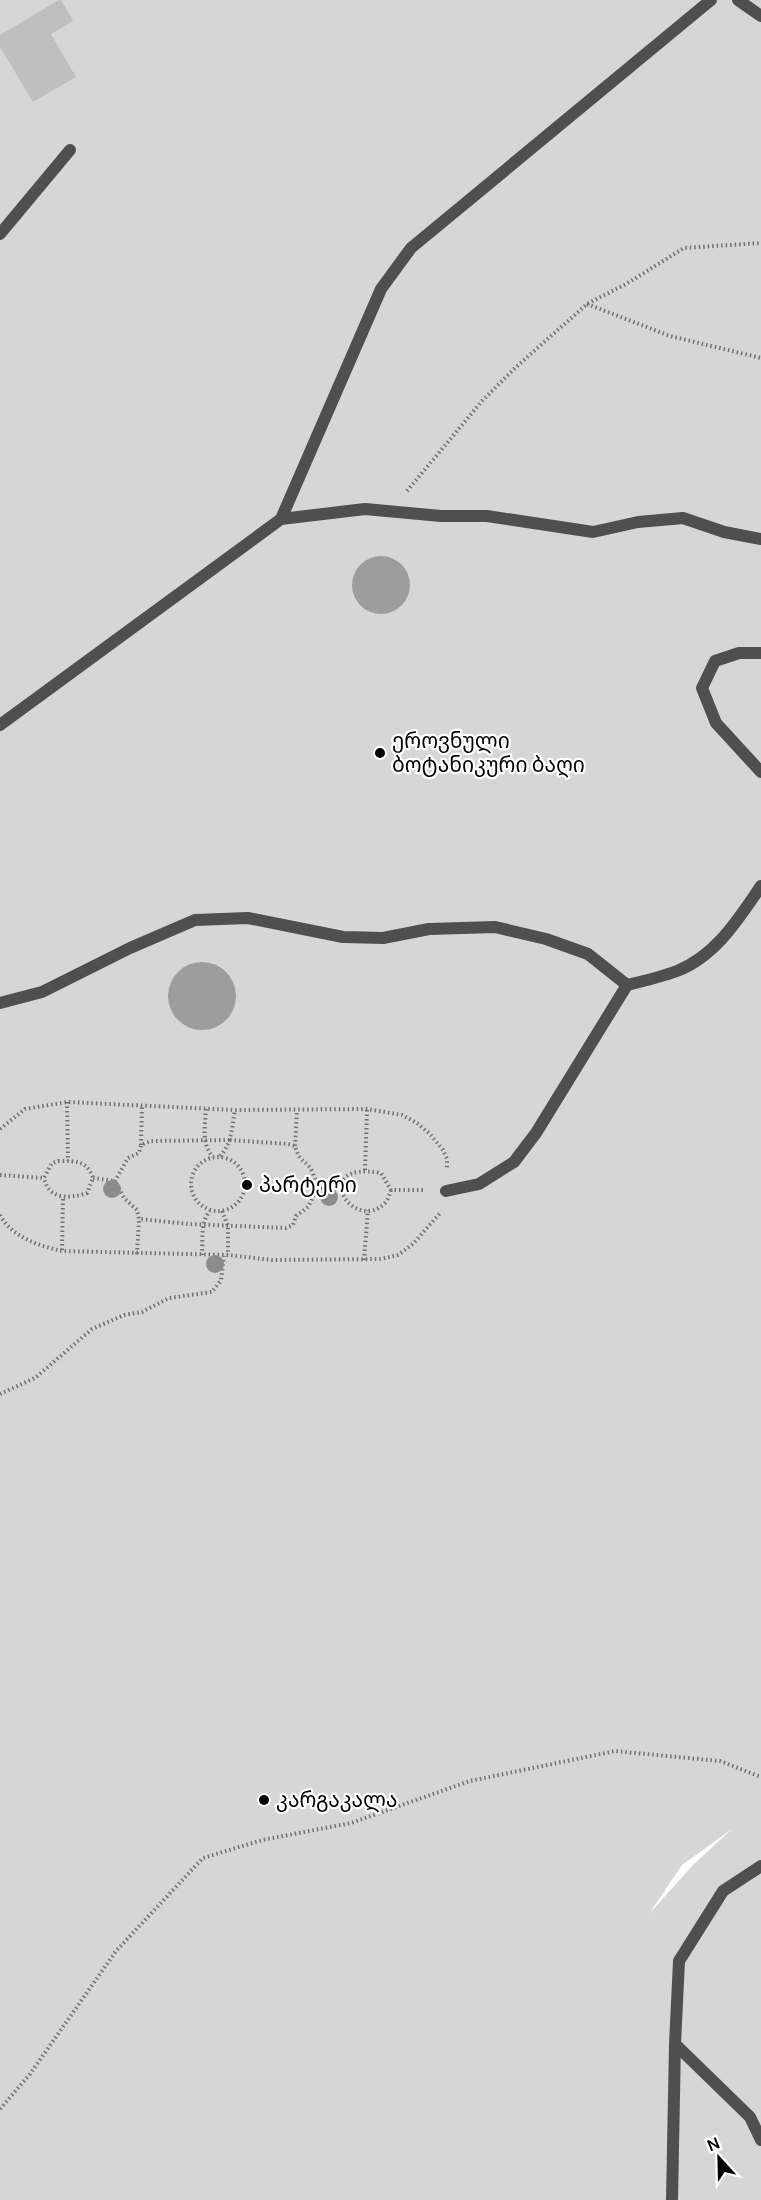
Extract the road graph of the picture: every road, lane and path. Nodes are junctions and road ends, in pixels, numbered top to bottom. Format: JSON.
{"nodes":[{"id":1,"x":711,"y":0,"type":"edge"},
{"id":2,"x":738,"y":0,"type":"edge"},
{"id":3,"x":761,"y":16,"type":"edge"},
{"id":4,"x":70,"y":150,"type":"dead end"},
{"id":5,"x":0,"y":234,"type":"edge"},
{"id":6,"x":761,"y":243,"type":"edge"},
{"id":7,"x":587,"y":304,"type":"junction"},
{"id":8,"x":761,"y":358,"type":"edge"},
{"id":9,"x":391,"y":511,"type":"junction"},
{"id":10,"x":281,"y":519,"type":"junction"},
{"id":11,"x":761,"y":539,"type":"edge"},
{"id":12,"x":761,"y":653,"type":"edge"},
{"id":13,"x":0,"y":725,"type":"edge"},
{"id":14,"x":761,"y":772,"type":"edge"},
{"id":15,"x":761,"y":886,"type":"edge"},
{"id":16,"x":627,"y":985,"type":"junction"},
{"id":17,"x":0,"y":1003,"type":"edge"},
{"id":18,"x":67,"y":1102,"type":"junction"},
{"id":19,"x":142,"y":1105,"type":"junction"},
{"id":20,"x":206,"y":1109,"type":"junction"},
{"id":21,"x":367,"y":1109,"type":"junction"},
{"id":22,"x":235,"y":1110,"type":"junction"},
{"id":23,"x":297,"y":1111,"type":"junction"},
{"id":24,"x":0,"y":1129,"type":"edge"},
{"id":25,"x":204,"y":1140,"type":"junction"},
{"id":26,"x":230,"y":1140,"type":"junction"},
{"id":27,"x":141,"y":1145,"type":"junction"},
{"id":28,"x":295,"y":1146,"type":"junction"},
{"id":29,"x":213,"y":1157,"type":"junction"},
{"id":30,"x":220,"y":1157,"type":"junction"},
{"id":31,"x":68,"y":1161,"type":"junction"},
{"id":32,"x":365,"y":1170,"type":"junction"},
{"id":33,"x":0,"y":1175,"type":"edge"},
{"id":34,"x":44,"y":1178,"type":"junction"},
{"id":35,"x":93,"y":1178,"type":"junction"},
{"id":36,"x":116,"y":1181,"type":"junction"},
{"id":37,"x":321,"y":1188,"type":"junction"},
{"id":38,"x":341,"y":1189,"type":"junction"},
{"id":39,"x":391,"y":1190,"type":"junction"},
{"id":40,"x":446,"y":1191,"type":"junction"},
{"id":41,"x":63,"y":1197,"type":"junction"},
{"id":42,"x":368,"y":1209,"type":"junction"},
{"id":43,"x":210,"y":1211,"type":"junction"},
{"id":44,"x":222,"y":1211,"type":"junction"},
{"id":45,"x":0,"y":1215,"type":"edge"},
{"id":46,"x":139,"y":1220,"type":"junction"},
{"id":47,"x":203,"y":1225,"type":"junction"},
{"id":48,"x":228,"y":1226,"type":"junction"},
{"id":49,"x":62,"y":1251,"type":"junction"},
{"id":50,"x":137,"y":1254,"type":"junction"},
{"id":51,"x":202,"y":1255,"type":"junction"},
{"id":52,"x":226,"y":1255,"type":"junction"},
{"id":53,"x":364,"y":1260,"type":"junction"},
{"id":54,"x":0,"y":1394,"type":"edge"},
{"id":55,"x":761,"y":1777,"type":"edge"},
{"id":56,"x":761,"y":1866,"type":"edge"},
{"id":57,"x":675,"y":2044,"type":"junction"},
{"id":58,"x":0,"y":2109,"type":"edge"},
{"id":59,"x":761,"y":2140,"type":"edge"},
{"id":60,"x":672,"y":2200,"type":"edge"}],
"edges":[{"from":1,"to":10,"type":"lane"},
{"from":2,"to":3,"type":"lane"},
{"from":4,"to":5,"type":"lane"},
{"from":6,"to":7,"type":"path"},
{"from":7,"to":8,"type":"path"},
{"from":7,"to":9,"type":"path"},
{"from":9,"to":10,"type":"lane"},
{"from":9,"to":11,"type":"lane"},
{"from":10,"to":13,"type":"lane"},
{"from":12,"to":14,"type":"lane"},
{"from":15,"to":16,"type":"lane"},
{"from":16,"to":17,"type":"lane"},
{"from":16,"to":40,"type":"lane"},
{"from":18,"to":19,"type":"path"},
{"from":18,"to":24,"type":"path"},
{"from":18,"to":31,"type":"path"},
{"from":19,"to":20,"type":"path"},
{"from":19,"to":27,"type":"path"},
{"from":20,"to":22,"type":"path"},
{"from":20,"to":25,"type":"path"},
{"from":21,"to":23,"type":"path"},
{"from":21,"to":32,"type":"path"},
{"from":21,"to":40,"type":"path"},
{"from":22,"to":23,"type":"path"},
{"from":22,"to":26,"type":"path"},
{"from":23,"to":28,"type":"path"},
{"from":25,"to":26,"type":"path"},
{"from":25,"to":27,"type":"path"},
{"from":25,"to":29,"type":"path"},
{"from":26,"to":28,"type":"path"},
{"from":26,"to":30,"type":"path"},
{"from":27,"to":36,"type":"path"},
{"from":28,"to":37,"type":"path"},
{"from":29,"to":30,"type":"path"},
{"from":29,"to":43,"type":"path"},
{"from":30,"to":44,"type":"path"},
{"from":31,"to":34,"type":"path"},
{"from":31,"to":35,"type":"path"},
{"from":32,"to":38,"type":"path"},
{"from":32,"to":39,"type":"path"},
{"from":33,"to":34,"type":"path"},
{"from":34,"to":41,"type":"path"},
{"from":35,"to":36,"type":"path"},
{"from":35,"to":41,"type":"path"},
{"from":36,"to":46,"type":"path"},
{"from":37,"to":38,"type":"path"},
{"from":37,"to":48,"type":"path"},
{"from":38,"to":42,"type":"path"},
{"from":39,"to":40,"type":"path"},
{"from":39,"to":42,"type":"path"},
{"from":40,"to":53,"type":"path"},
{"from":41,"to":49,"type":"path"},
{"from":42,"to":53,"type":"path"},
{"from":43,"to":44,"type":"path"},
{"from":43,"to":47,"type":"path"},
{"from":44,"to":48,"type":"path"},
{"from":45,"to":49,"type":"path"},
{"from":46,"to":47,"type":"path"},
{"from":46,"to":50,"type":"path"},
{"from":47,"to":48,"type":"path"},
{"from":47,"to":51,"type":"path"},
{"from":48,"to":52,"type":"path"},
{"from":49,"to":50,"type":"path"},
{"from":50,"to":51,"type":"path"},
{"from":51,"to":52,"type":"path"},
{"from":52,"to":53,"type":"path"},
{"from":52,"to":54,"type":"path"},
{"from":55,"to":58,"type":"path"},
{"from":56,"to":57,"type":"lane"},
{"from":57,"to":59,"type":"lane"},
{"from":57,"to":60,"type":"lane"}]}
